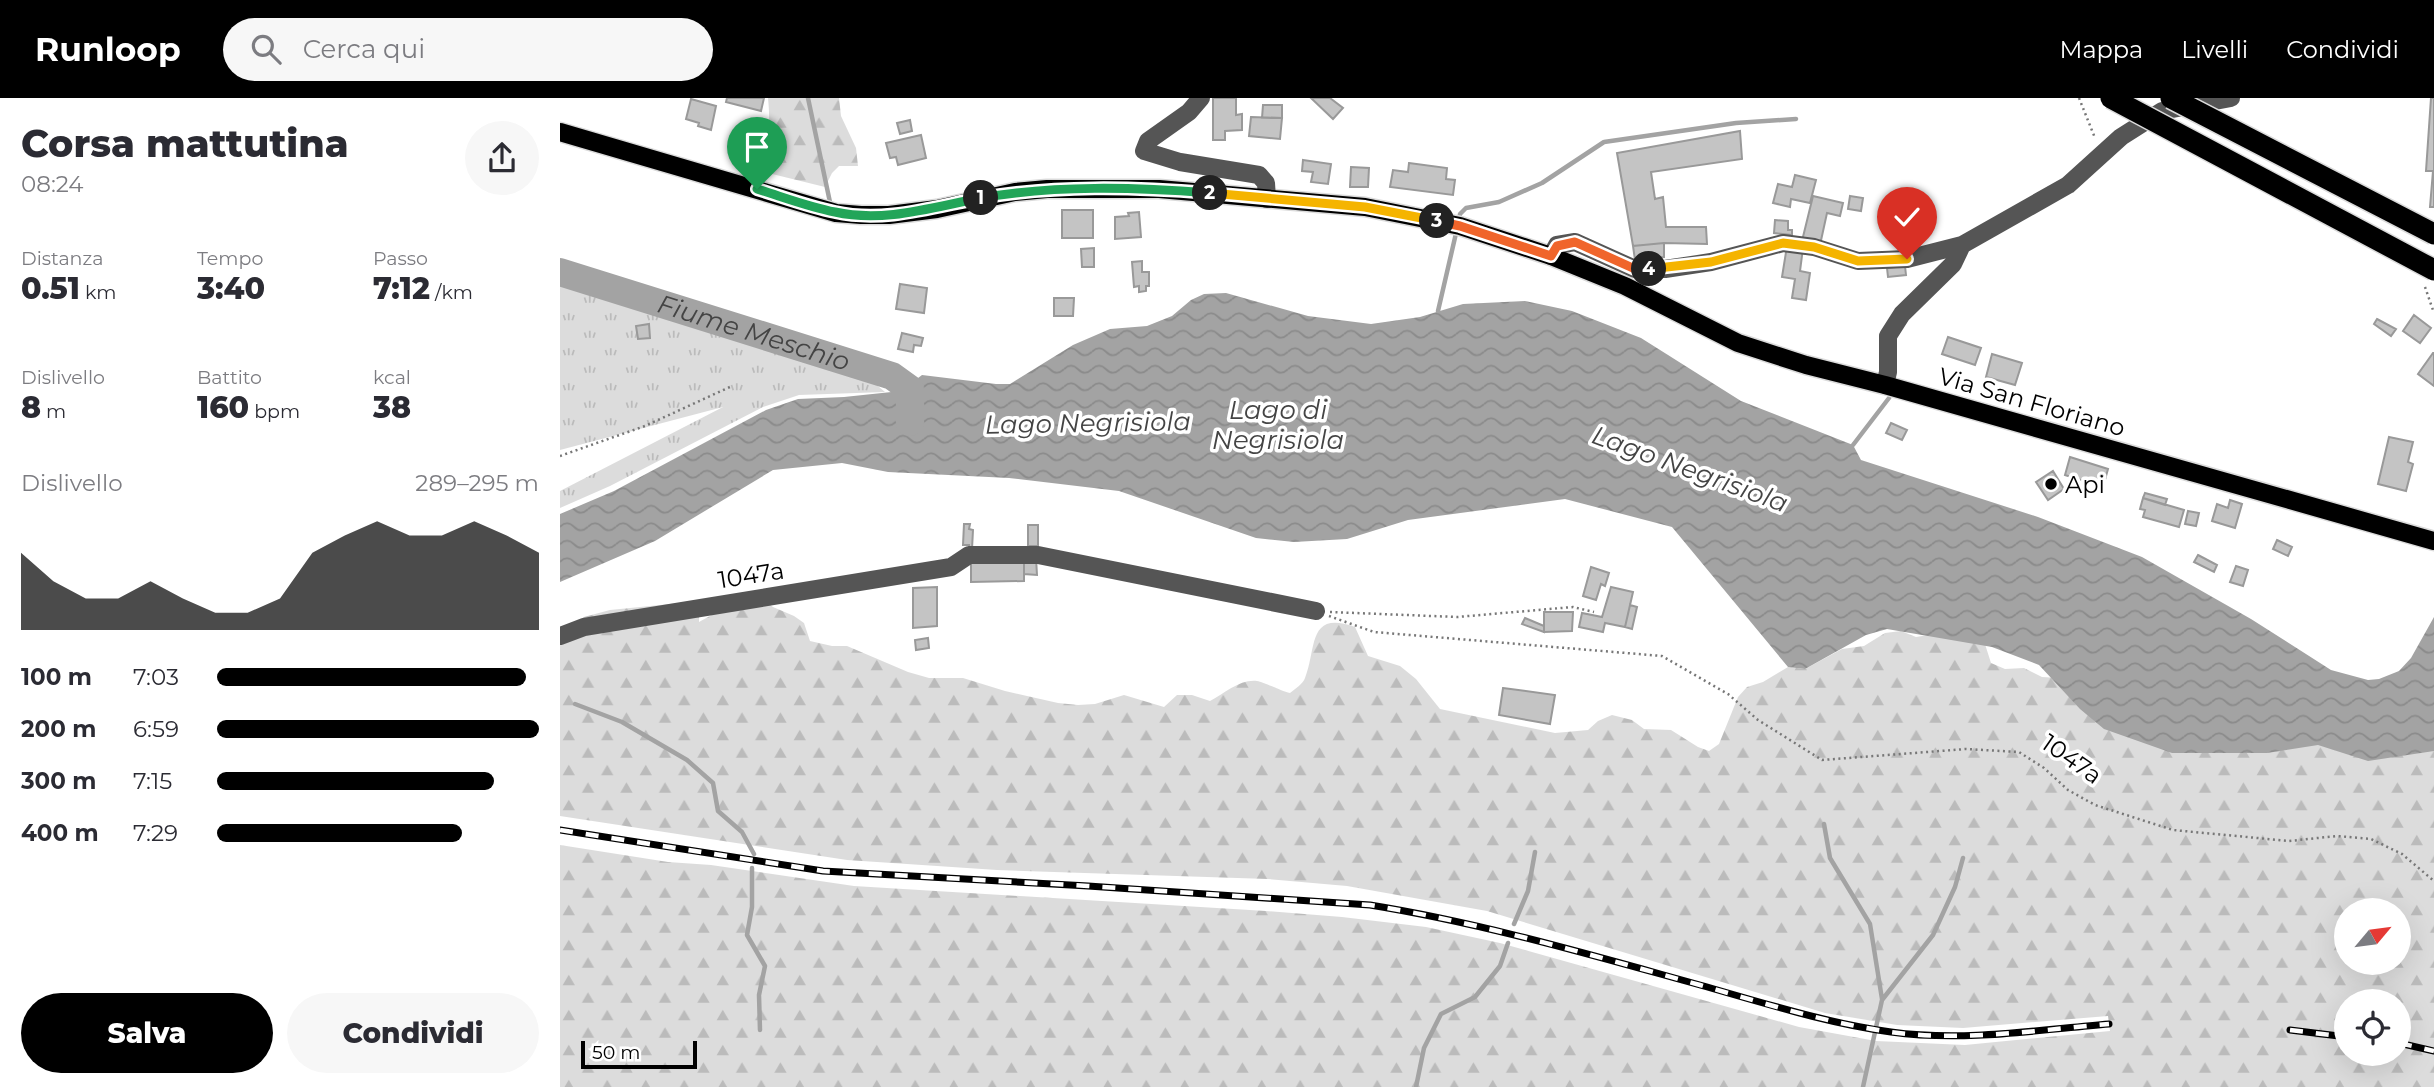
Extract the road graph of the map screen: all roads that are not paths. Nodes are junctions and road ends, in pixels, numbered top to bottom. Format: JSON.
{"nodes":[{"id":1,"x":1201,"y":98,"type":"edge"},
{"id":2,"x":2110,"y":98,"type":"edge"},
{"id":3,"x":2171,"y":98,"type":"edge"},
{"id":4,"x":2231,"y":98,"type":"edge"},
{"id":5,"x":560,"y":132,"type":"edge"},
{"id":6,"x":1267,"y":198,"type":"junction"},
{"id":7,"x":2434,"y":234,"type":"edge"},
{"id":8,"x":1962,"y":245,"type":"junction"},
{"id":9,"x":1551,"y":256,"type":"junction"},
{"id":10,"x":2434,"y":270,"type":"edge"},
{"id":11,"x":1885,"y":385,"type":"junction"},
{"id":12,"x":2434,"y":541,"type":"edge"},
{"id":13,"x":1316,"y":611,"type":"road end"},
{"id":14,"x":560,"y":636,"type":"edge"}],
"edges":[{"from":1,"to":6,"type":"street"},
{"from":2,"to":10,"type":"highway","bridge":true},
{"from":3,"to":7,"type":"highway","bridge":true},
{"from":4,"to":8,"type":"street"},
{"from":5,"to":6,"type":"main road","name":"Via San Floriano"},
{"from":6,"to":9,"type":"main road","name":"Via San Floriano"},
{"from":8,"to":9,"type":"street"},
{"from":8,"to":11,"type":"street"},
{"from":9,"to":11,"type":"main road","name":"Via San Floriano"},
{"from":11,"to":12,"type":"main road","name":"Via San Floriano"},
{"from":13,"to":14,"type":"street","name":"1047a"}]}
